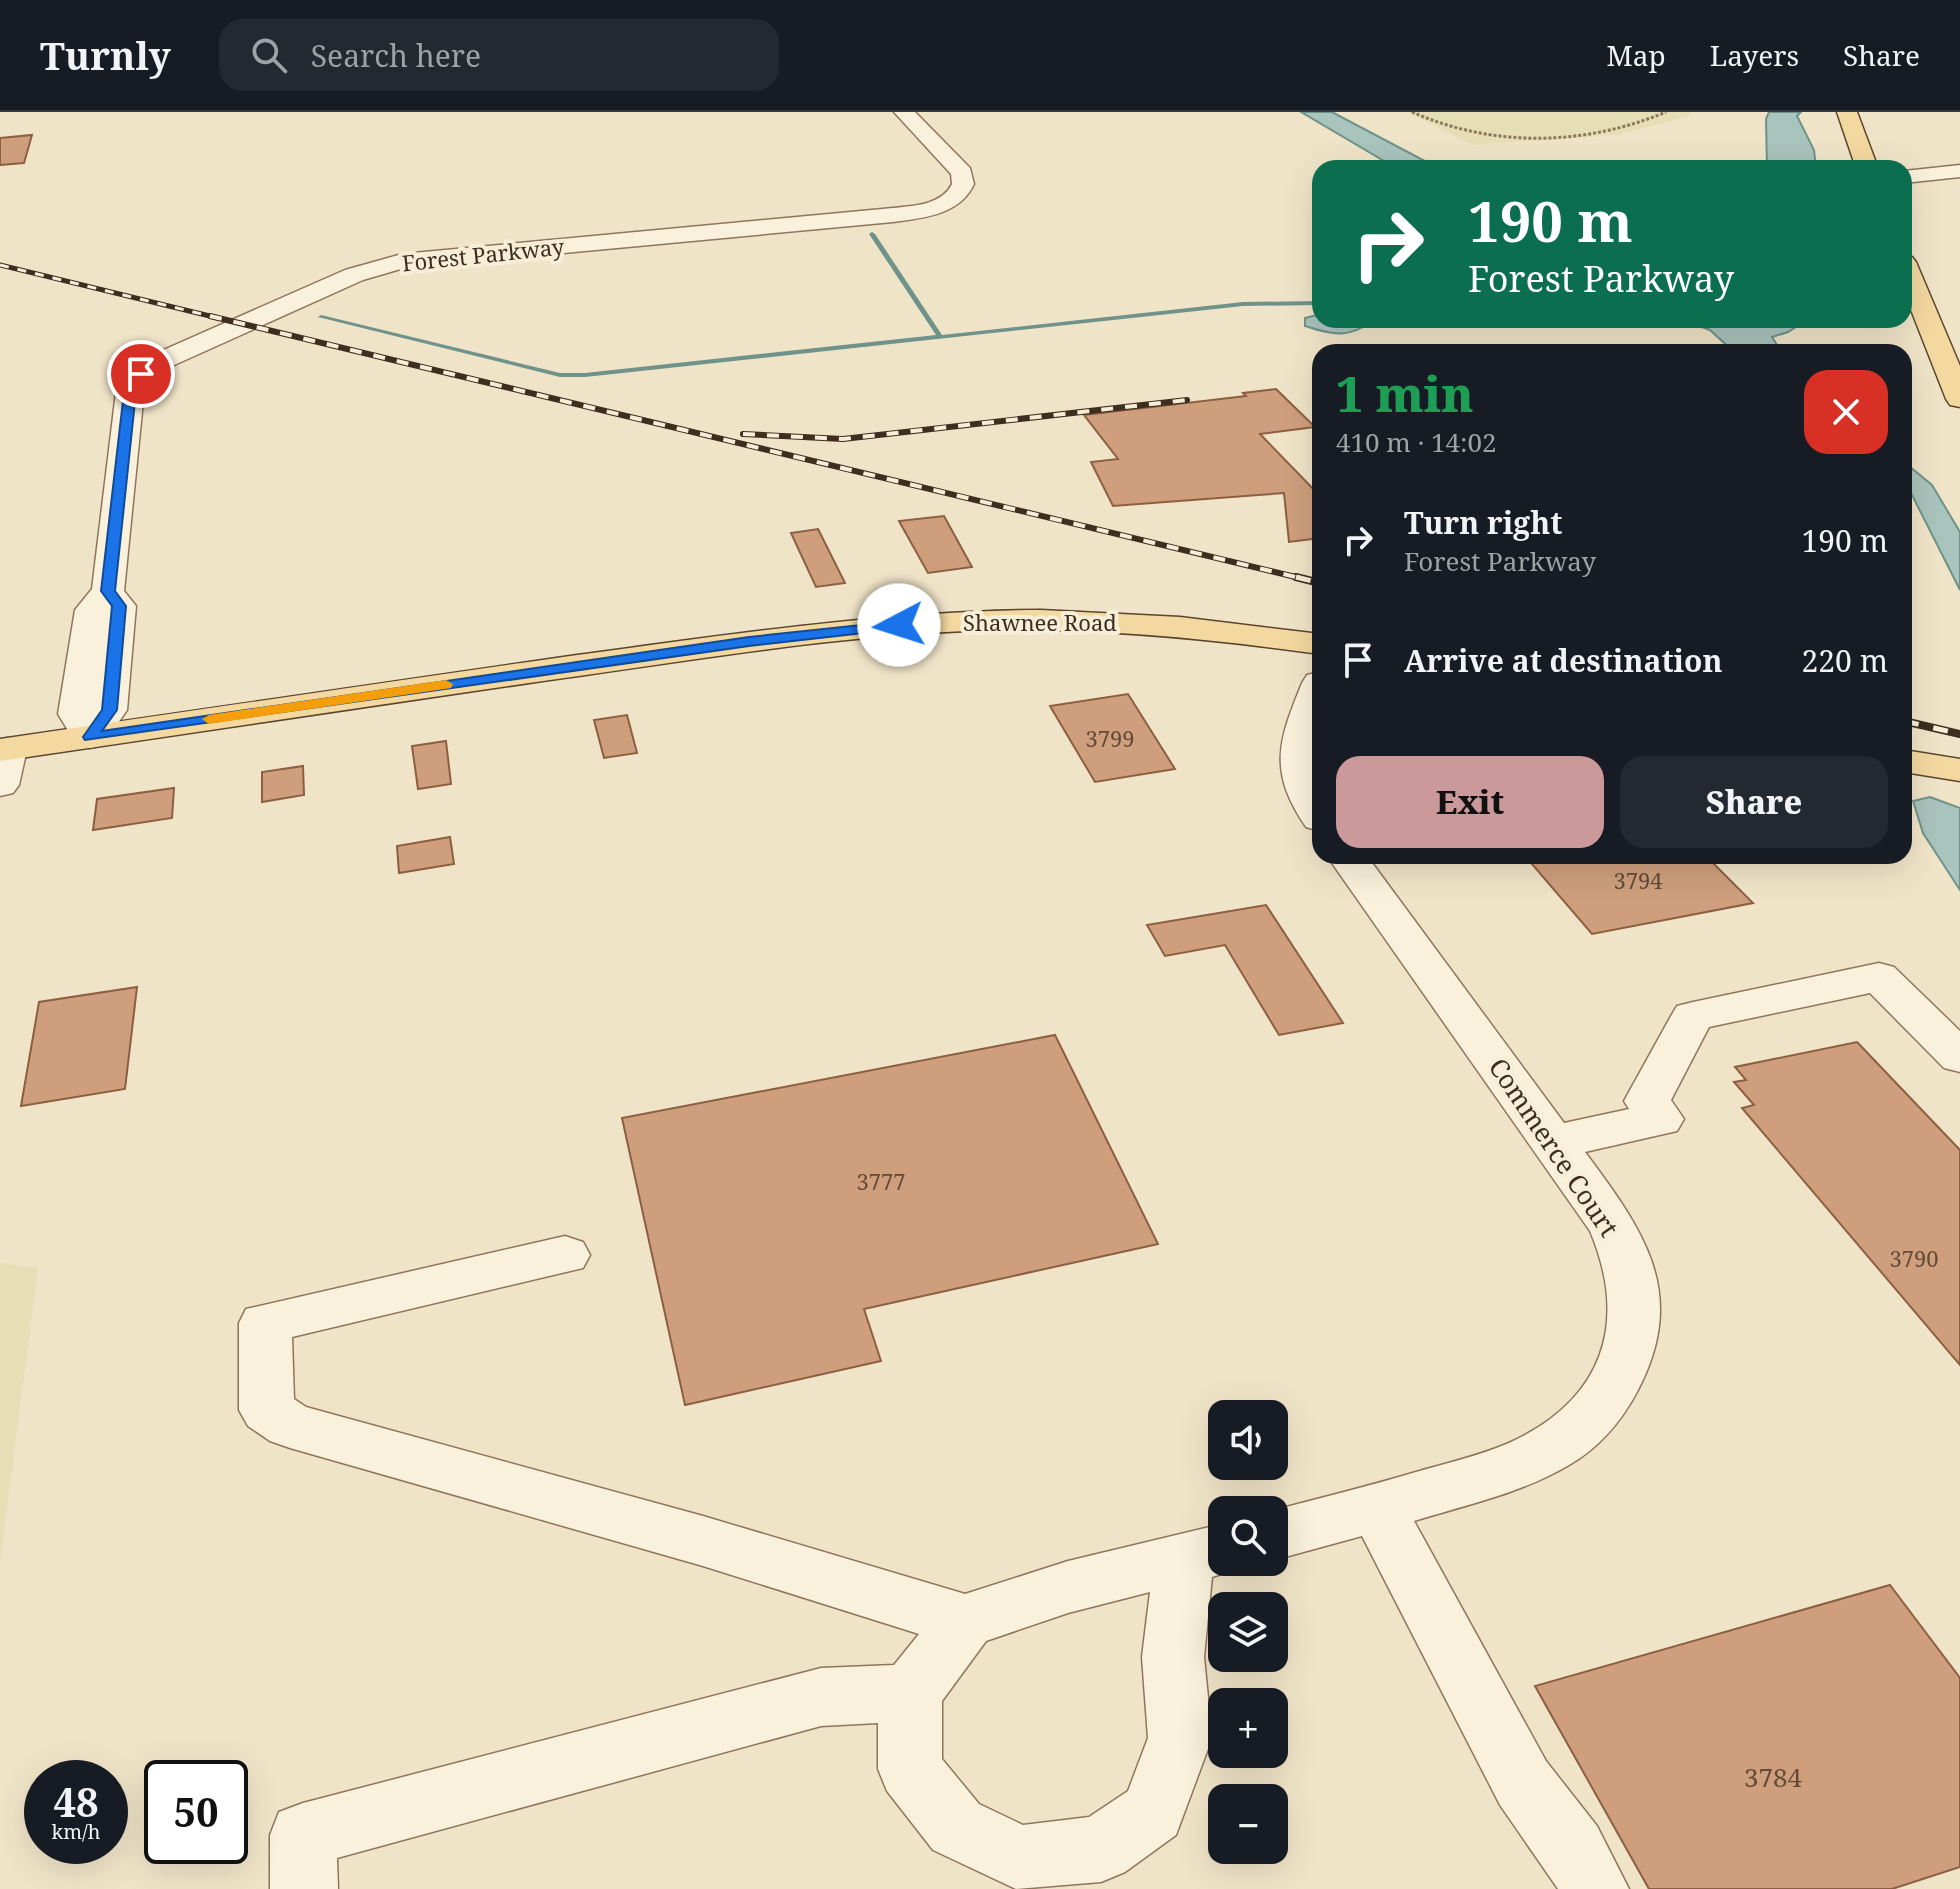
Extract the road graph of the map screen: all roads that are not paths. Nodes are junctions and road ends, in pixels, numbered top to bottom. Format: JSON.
{"nodes":[{"id":1,"x":904,"y":112,"type":"edge"},
{"id":2,"x":1847,"y":112,"type":"edge"},
{"id":3,"x":1864,"y":160,"type":"edge"},
{"id":4,"x":1960,"y":171,"type":"edge"},
{"id":5,"x":1912,"y":176,"type":"edge"},
{"id":6,"x":1912,"y":277,"type":"edge"},
{"id":7,"x":1950,"y":351,"type":"edge"},
{"id":8,"x":1960,"y":399,"type":"edge"},
{"id":9,"x":1312,"y":643,"type":"edge"},
{"id":10,"x":1312,"y":704,"type":"edge"},
{"id":11,"x":90,"y":737,"type":"junction"},
{"id":12,"x":4,"y":750,"type":"edge"},
{"id":13,"x":1912,"y":762,"type":"edge"},
{"id":14,"x":1960,"y":770,"type":"edge"},
{"id":15,"x":0,"y":785,"type":"edge"},
{"id":16,"x":1312,"y":806,"type":"edge"},
{"id":17,"x":1353,"y":864,"type":"edge"},
{"id":18,"x":1960,"y":1057,"type":"edge"},
{"id":19,"x":1555,"y":1142,"type":"junction"},
{"id":20,"x":565,"y":1255,"type":"dead end"},
{"id":21,"x":1377,"y":1508,"type":"junction"},
{"id":22,"x":1288,"y":1531,"type":"edge"},
{"id":23,"x":1203,"y":1554,"type":"edge"},
{"id":24,"x":965,"y":1621,"type":"junction"},
{"id":25,"x":910,"y":1693,"type":"junction"},
{"id":26,"x":304,"y":1889,"type":"edge"},
{"id":27,"x":1595,"y":1889,"type":"edge"}],
"edges":[{"from":1,"to":11,"type":"street","name":"Forest Parkway"},
{"from":2,"to":3,"type":"main road"},
{"from":4,"to":5,"type":"street"},
{"from":6,"to":7,"type":"main road"},
{"from":7,"to":8,"type":"main road"},
{"from":9,"to":11,"type":"main road","name":"Shawnee Road"},
{"from":10,"to":16,"type":"street"},
{"from":11,"to":12,"type":"main road","name":"Shawnee Road"},
{"from":12,"to":15,"type":"street"},
{"from":13,"to":14,"type":"main road"},
{"from":17,"to":19,"type":"street","name":"Commerce Court"},
{"from":18,"to":19,"type":"street"},
{"from":19,"to":21,"type":"street","name":"Commerce Court"},
{"from":20,"to":24,"type":"street"},
{"from":21,"to":22,"type":"street","name":"Commerce Court"},
{"from":21,"to":27,"type":"street"},
{"from":23,"to":24,"type":"street"},
{"from":23,"to":25,"type":"street"},
{"from":24,"to":25,"type":"street"},
{"from":25,"to":26,"type":"street"}]}
